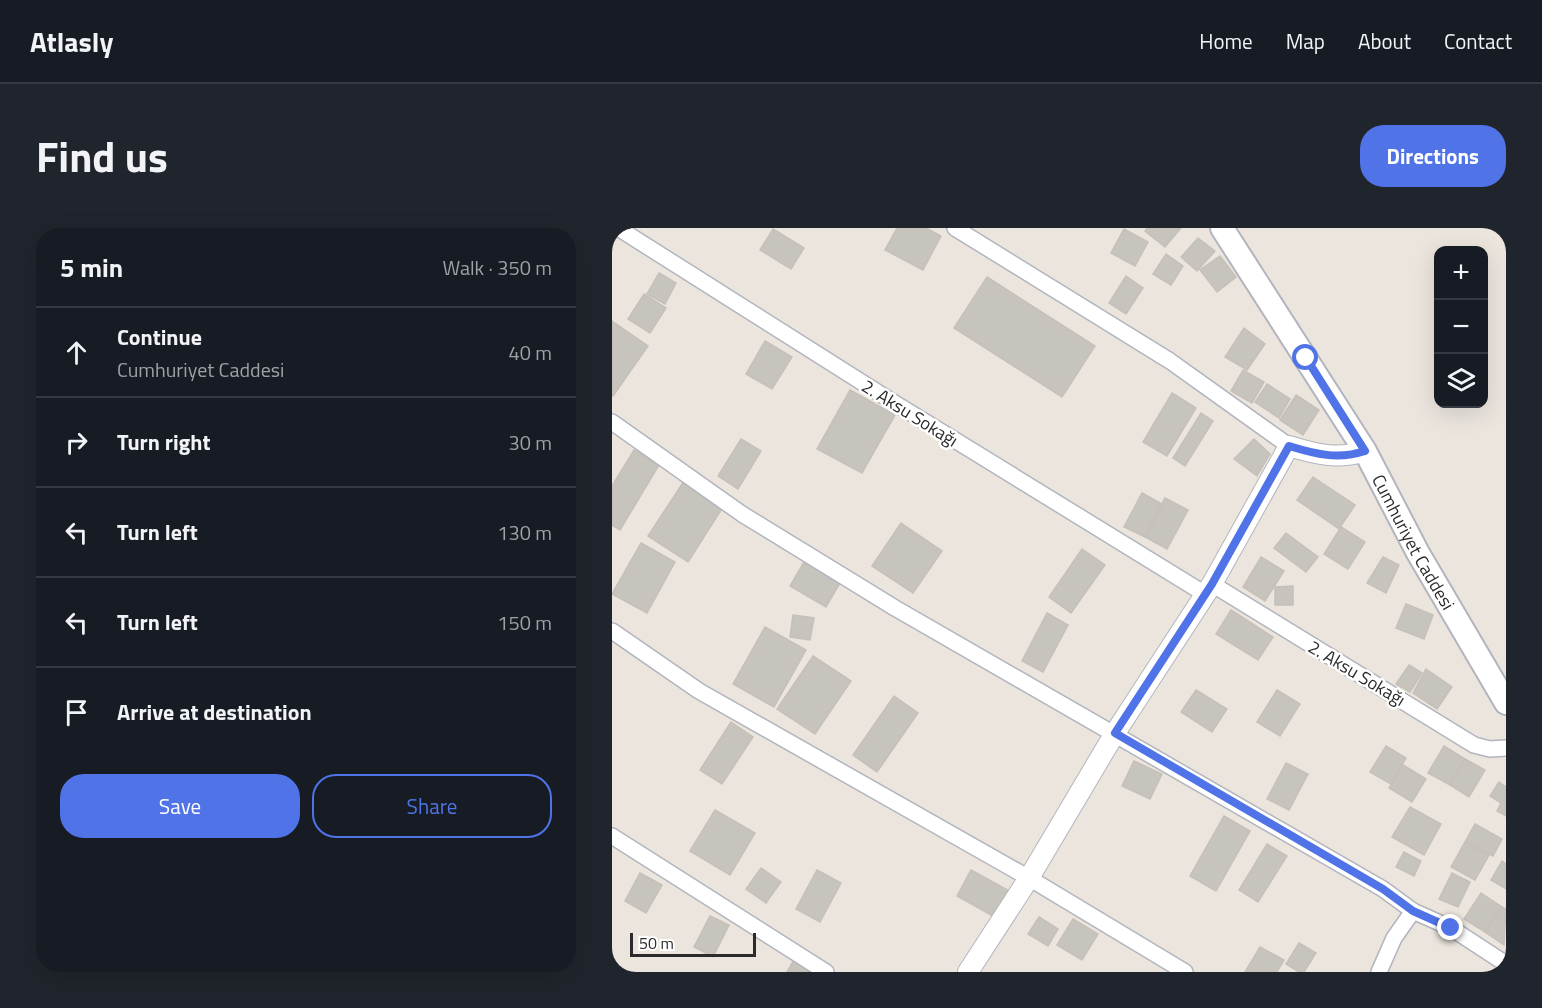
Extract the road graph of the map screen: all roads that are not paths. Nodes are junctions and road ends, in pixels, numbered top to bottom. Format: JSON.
{"nodes":[{"id":1,"x":618,"y":228,"type":"edge"},
{"id":2,"x":955,"y":228,"type":"edge"},
{"id":3,"x":1222,"y":228,"type":"edge"},
{"id":4,"x":612,"y":422,"type":"edge"},
{"id":5,"x":1289,"y":446,"type":"junction"},
{"id":6,"x":1365,"y":451,"type":"junction"},
{"id":7,"x":1208,"y":589,"type":"junction"},
{"id":8,"x":612,"y":631,"type":"edge"},
{"id":9,"x":1506,"y":703,"type":"edge"},
{"id":10,"x":1115,"y":733,"type":"junction"},
{"id":11,"x":1506,"y":748,"type":"edge"},
{"id":12,"x":612,"y":836,"type":"edge"},
{"id":13,"x":1029,"y":878,"type":"junction"},
{"id":14,"x":1413,"y":911,"type":"junction"},
{"id":15,"x":1506,"y":964,"type":"edge"},
{"id":16,"x":826,"y":972,"type":"edge"},
{"id":17,"x":968,"y":972,"type":"edge"},
{"id":18,"x":1185,"y":972,"type":"edge"},
{"id":19,"x":1379,"y":972,"type":"edge"}],
"edges":[{"from":1,"to":7,"type":"street","name":"2. Aksu Sokağı"},
{"from":2,"to":5,"type":"street"},
{"from":3,"to":6,"type":"main road","name":"Cumhuriyet Caddesi"},
{"from":4,"to":10,"type":"street"},
{"from":5,"to":6,"type":"street"},
{"from":5,"to":7,"type":"street"},
{"from":6,"to":9,"type":"main road","name":"Cumhuriyet Caddesi"},
{"from":7,"to":10,"type":"street"},
{"from":7,"to":11,"type":"street","name":"2. Aksu Sokağı"},
{"from":8,"to":13,"type":"street"},
{"from":10,"to":13,"type":"street"},
{"from":10,"to":14,"type":"street"},
{"from":12,"to":16,"type":"street"},
{"from":13,"to":17,"type":"street"},
{"from":13,"to":18,"type":"street"},
{"from":14,"to":15,"type":"street"},
{"from":14,"to":19,"type":"street"}]}
